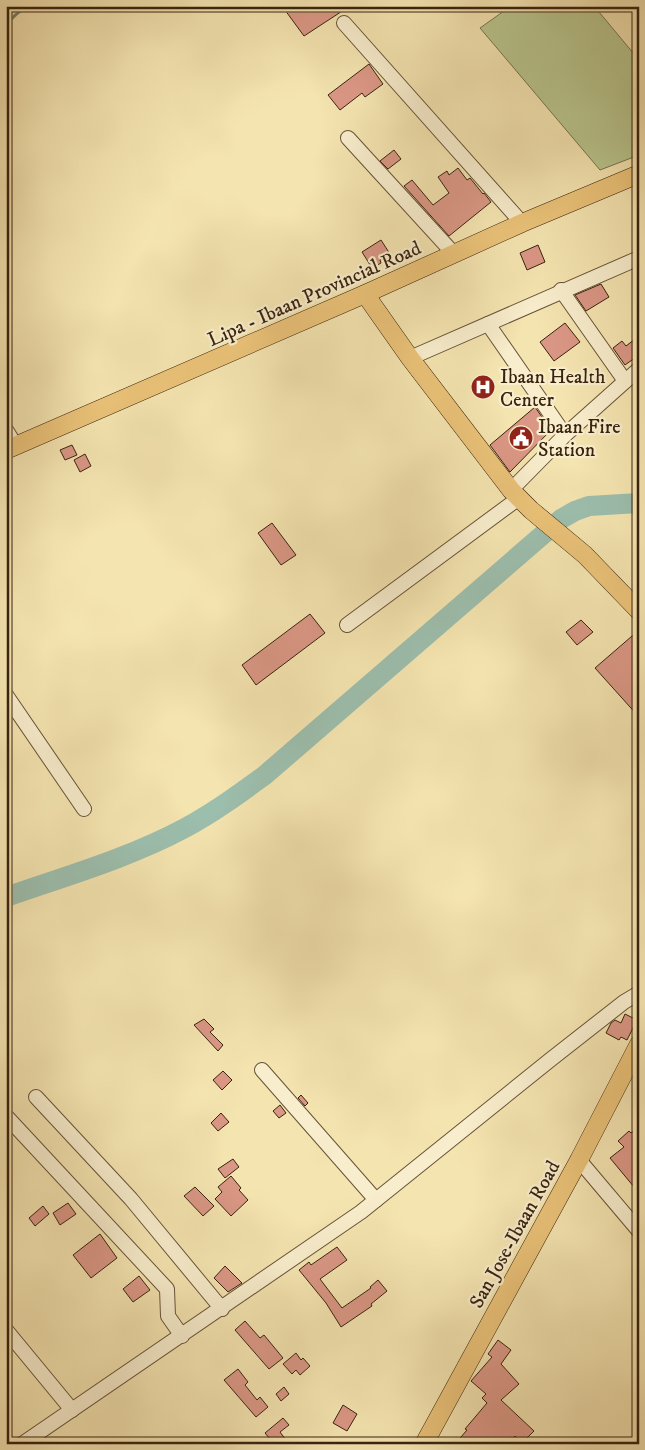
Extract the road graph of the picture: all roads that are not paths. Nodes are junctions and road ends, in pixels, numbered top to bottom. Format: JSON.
{"nodes":[{"id":1,"x":344,"y":23,"type":"dead end"},
{"id":2,"x":348,"y":138,"type":"dead end"},
{"id":3,"x":639,"y":174,"type":"edge"},
{"id":4,"x":522,"y":223,"type":"junction"},
{"id":5,"x":454,"y":254,"type":"junction"},
{"id":6,"x":639,"y":258,"type":"edge"},
{"id":7,"x":561,"y":290,"type":"junction"},
{"id":8,"x":365,"y":294,"type":"junction"},
{"id":9,"x":488,"y":324,"type":"junction"},
{"id":10,"x":410,"y":358,"type":"junction"},
{"id":11,"x":639,"y":369,"type":"edge"},
{"id":12,"x":625,"y":381,"type":"junction"},
{"id":13,"x":6,"y":430,"type":"edge"},
{"id":14,"x":565,"y":435,"type":"junction"},
{"id":15,"x":11,"y":448,"type":"edge"},
{"id":16,"x":515,"y":494,"type":"junction"},
{"id":17,"x":639,"y":610,"type":"edge"},
{"id":18,"x":347,"y":625,"type":"dead end"},
{"id":19,"x":6,"y":695,"type":"edge"},
{"id":20,"x":84,"y":809,"type":"dead end"},
{"id":21,"x":639,"y":994,"type":"edge"},
{"id":22,"x":639,"y":1044,"type":"edge"},
{"id":23,"x":262,"y":1070,"type":"dead end"},
{"id":24,"x":36,"y":1097,"type":"dead end"},
{"id":25,"x":6,"y":1116,"type":"edge"},
{"id":26,"x":579,"y":1160,"type":"junction"},
{"id":27,"x":376,"y":1200,"type":"junction"},
{"id":28,"x":639,"y":1231,"type":"edge"},
{"id":29,"x":222,"y":1308,"type":"junction"},
{"id":30,"x":6,"y":1330,"type":"edge"},
{"id":31,"x":182,"y":1336,"type":"junction"},
{"id":32,"x":72,"y":1410,"type":"junction"},
{"id":33,"x":22,"y":1444,"type":"edge"},
{"id":34,"x":424,"y":1444,"type":"edge"}],
"edges":[{"from":1,"to":4,"type":"street"},
{"from":2,"to":5,"type":"street"},
{"from":3,"to":4,"type":"main road","name":"Lipa - Ibaan Provincial Road"},
{"from":4,"to":5,"type":"main road","name":"Lipa - Ibaan Provincial Road"},
{"from":5,"to":8,"type":"main road","name":"Lipa - Ibaan Provincial Road"},
{"from":6,"to":7,"type":"street"},
{"from":7,"to":9,"type":"street"},
{"from":7,"to":12,"type":"street"},
{"from":8,"to":10,"type":"main road"},
{"from":8,"to":15,"type":"main road","name":"Lipa - Ibaan Provincial Road"},
{"from":9,"to":10,"type":"street"},
{"from":9,"to":14,"type":"street"},
{"from":10,"to":16,"type":"main road"},
{"from":11,"to":12,"type":"street"},
{"from":12,"to":14,"type":"street"},
{"from":13,"to":15,"type":"street"},
{"from":14,"to":16,"type":"street"},
{"from":16,"to":17,"type":"main road"},
{"from":16,"to":18,"type":"street"},
{"from":19,"to":20,"type":"street"},
{"from":21,"to":27,"type":"street"},
{"from":22,"to":26,"type":"main road","name":"San Jose-Ibaan Road"},
{"from":23,"to":27,"type":"street"},
{"from":24,"to":29,"type":"street"},
{"from":25,"to":31,"type":"street"},
{"from":26,"to":28,"type":"street"},
{"from":26,"to":34,"type":"main road","name":"San Jose-Ibaan Road"},
{"from":27,"to":29,"type":"street"},
{"from":29,"to":31,"type":"street"},
{"from":30,"to":32,"type":"street"},
{"from":31,"to":32,"type":"street"},
{"from":32,"to":33,"type":"street"}]}
